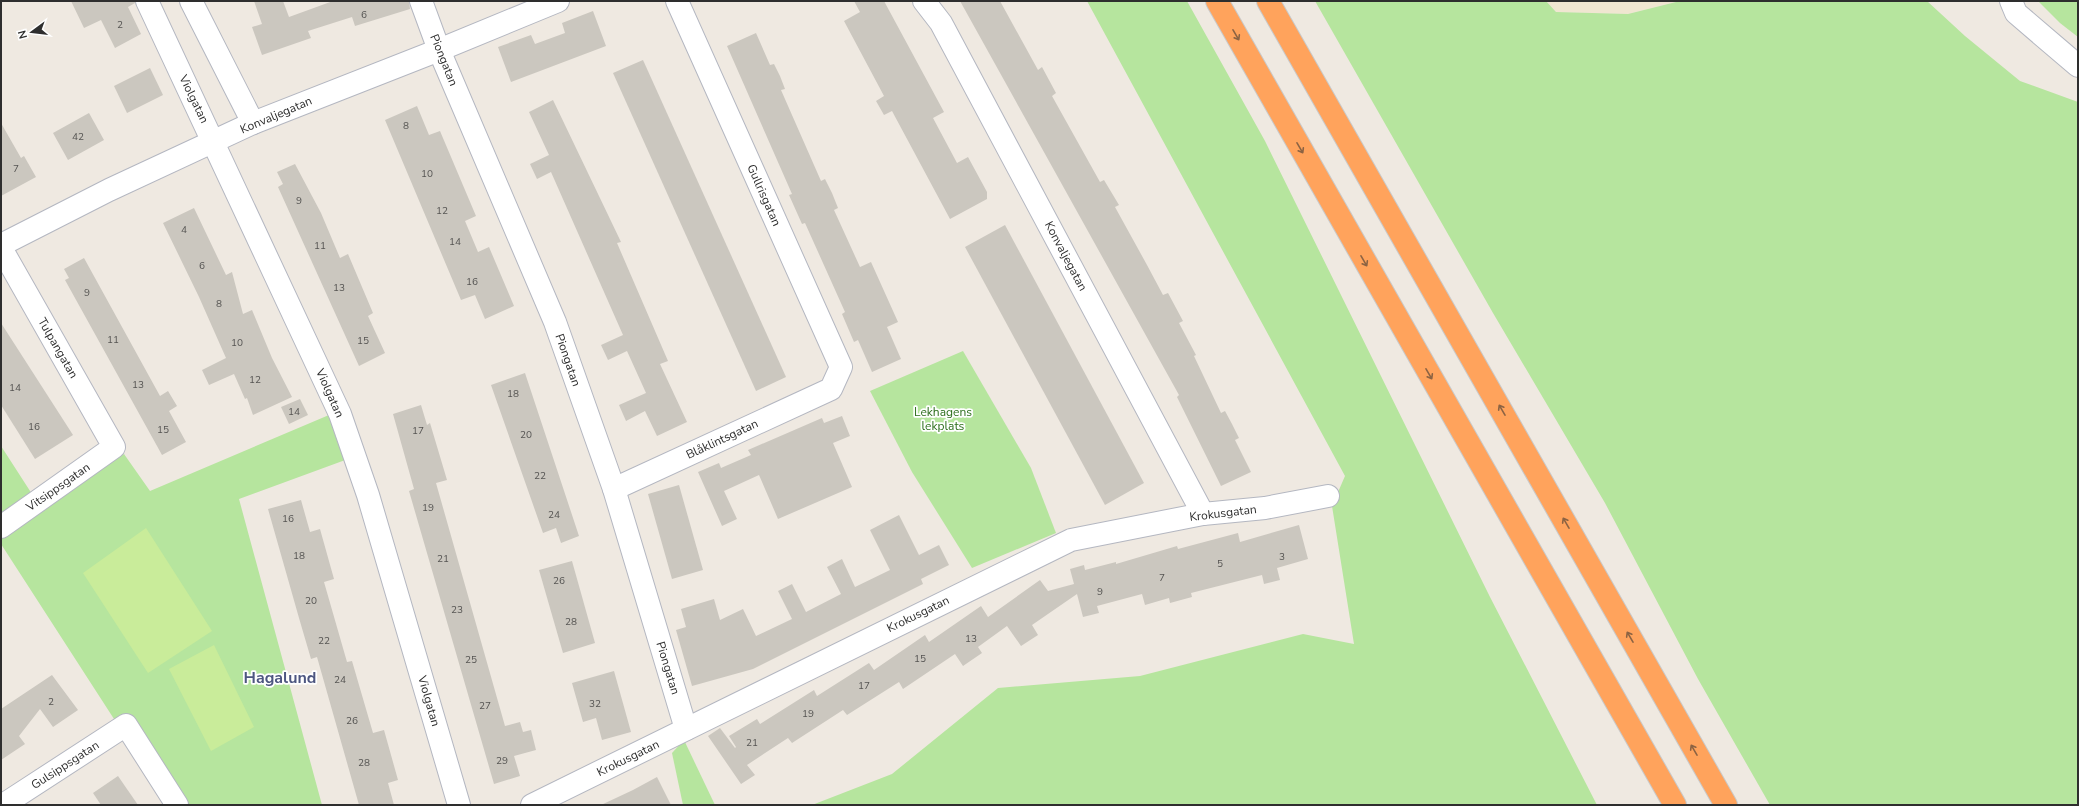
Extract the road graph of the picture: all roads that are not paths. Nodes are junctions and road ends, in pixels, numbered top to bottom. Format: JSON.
{"nodes":[{"id":1,"x":147,"y":1,"type":"edge"},
{"id":2,"x":191,"y":1,"type":"edge"},
{"id":3,"x":421,"y":1,"type":"edge"},
{"id":4,"x":558,"y":1,"type":"edge"},
{"id":5,"x":677,"y":1,"type":"edge"},
{"id":6,"x":924,"y":1,"type":"edge"},
{"id":7,"x":1217,"y":1,"type":"edge"},
{"id":8,"x":1268,"y":1,"type":"edge"},
{"id":9,"x":2011,"y":1,"type":"edge"},
{"id":10,"x":439,"y":50,"type":"junction"},
{"id":11,"x":2078,"y":66,"type":"edge"},
{"id":12,"x":253,"y":123,"type":"junction"},
{"id":13,"x":214,"y":142,"type":"junction"},
{"id":14,"x":1,"y":245,"type":"edge"},
{"id":15,"x":1,"y":248,"type":"edge"},
{"id":16,"x":831,"y":389,"type":"joint"},
{"id":17,"x":114,"y":447,"type":"joint"},
{"id":18,"x":614,"y":489,"type":"junction"},
{"id":19,"x":1328,"y":496,"type":"dead end"},
{"id":20,"x":1204,"y":514,"type":"junction"},
{"id":21,"x":1,"y":527,"type":"edge"},
{"id":22,"x":686,"y":729,"type":"junction"},
{"id":23,"x":3,"y":805,"type":"edge"},
{"id":24,"x":178,"y":805,"type":"edge"},
{"id":25,"x":459,"y":805,"type":"edge"},
{"id":26,"x":532,"y":805,"type":"edge"},
{"id":27,"x":1674,"y":805,"type":"edge"},
{"id":28,"x":1726,"y":805,"type":"edge"}],
"edges":[{"from":1,"to":13,"type":"street","name":"Violgatan"},
{"from":2,"to":12,"type":"street"},
{"from":3,"to":10,"type":"street","name":"Piongatan"},
{"from":4,"to":10,"type":"street","name":"Konvaljegatan"},
{"from":5,"to":16,"type":"street","name":"Gullrisgatan"},
{"from":6,"to":20,"type":"street","name":"Konvaljegatan"},
{"from":7,"to":27,"type":"highway","one_way":true},
{"from":28,"to":8,"type":"highway","one_way":true},
{"from":9,"to":11,"type":"street"},
{"from":10,"to":12,"type":"street","name":"Konvaljegatan"},
{"from":10,"to":18,"type":"street","name":"Piongatan"},
{"from":12,"to":13,"type":"street","name":"Konvaljegatan"},
{"from":13,"to":14,"type":"street","name":"Konvaljegatan"},
{"from":13,"to":25,"type":"street","name":"Violgatan"},
{"from":15,"to":17,"type":"street","name":"Tulpangatan"},
{"from":16,"to":18,"type":"street","name":"Blåklintsgatan"},
{"from":17,"to":21,"type":"street","name":"Vitsippsgatan"},
{"from":18,"to":22,"type":"street","name":"Piongatan"},
{"from":19,"to":20,"type":"street","name":"Krokusgatan"},
{"from":20,"to":22,"type":"street","name":"Krokusgatan"},
{"from":22,"to":26,"type":"street","name":"Krokusgatan"},
{"from":23,"to":24,"type":"street","name":"Gulsippsgatan"}]}
